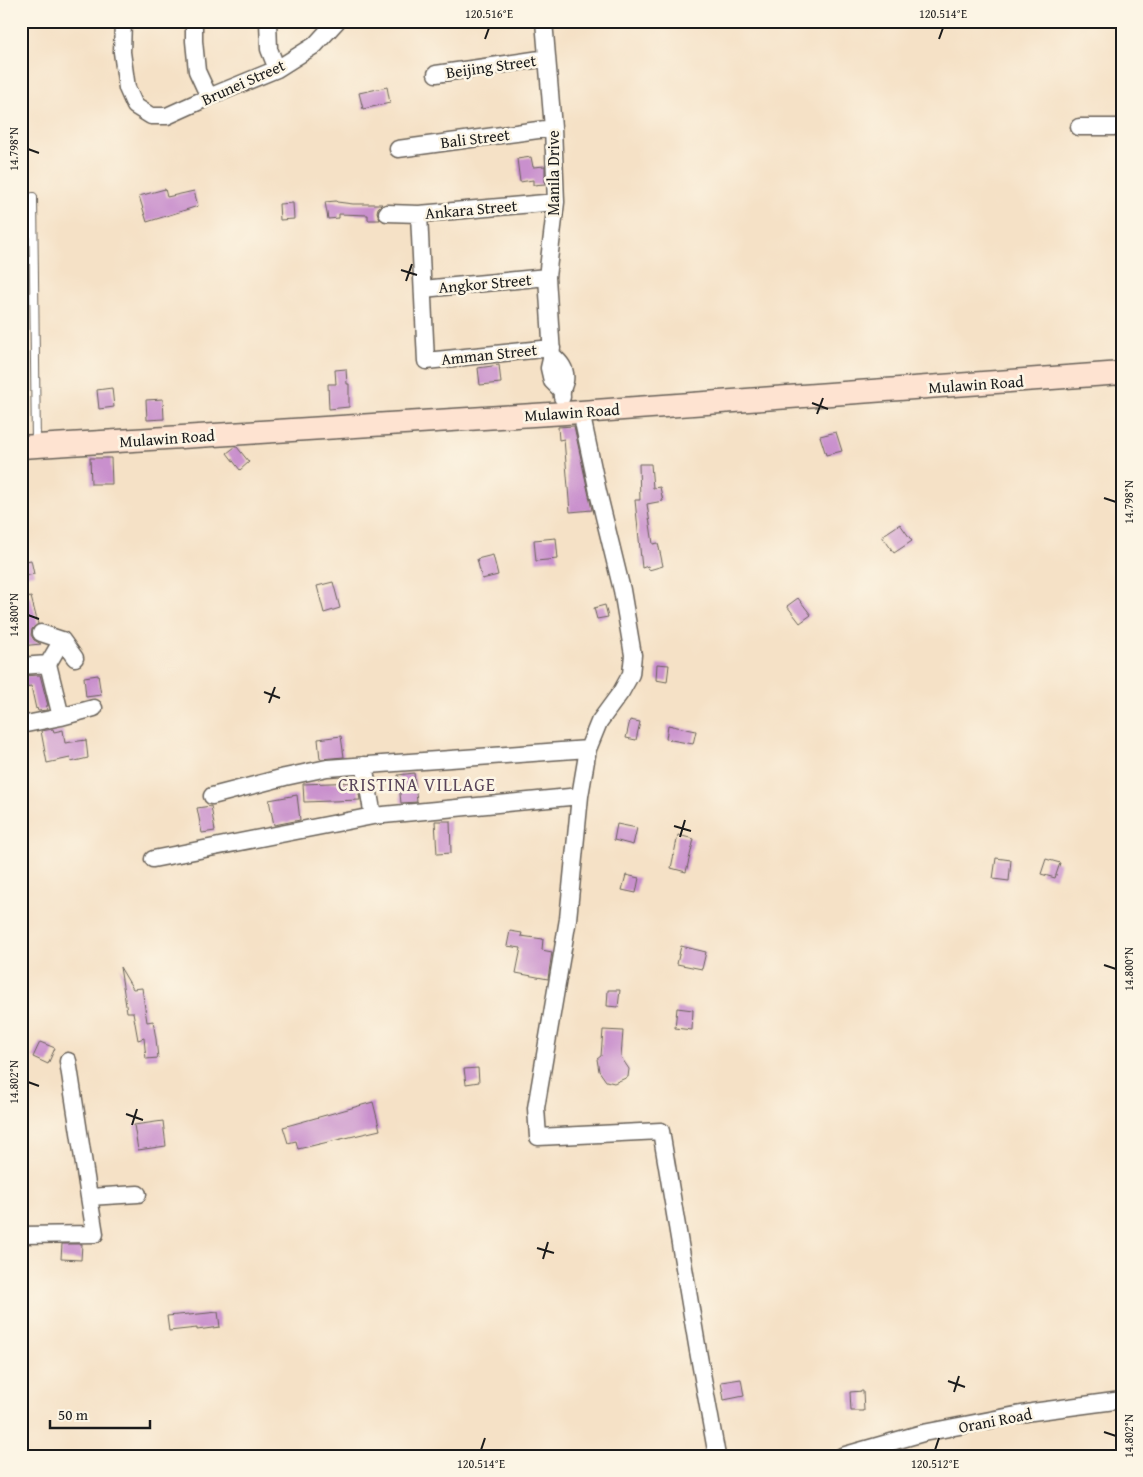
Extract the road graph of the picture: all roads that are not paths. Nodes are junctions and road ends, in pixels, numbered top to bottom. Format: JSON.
{"nodes":[{"id":1,"x":123,"y":21,"type":"edge"},
{"id":2,"x":194,"y":21,"type":"edge"},
{"id":3,"x":268,"y":21,"type":"edge"},
{"id":4,"x":337,"y":21,"type":"edge"},
{"id":5,"x":544,"y":21,"type":"edge"},
{"id":6,"x":547,"y":58,"type":"junction"},
{"id":7,"x":277,"y":69,"type":"junction"},
{"id":8,"x":436,"y":74,"type":"dead end"},
{"id":9,"x":209,"y":97,"type":"junction"},
{"id":10,"x":1079,"y":127,"type":"dead end"},
{"id":11,"x":1122,"y":127,"type":"edge"},
{"id":12,"x":553,"y":128,"type":"junction"},
{"id":13,"x":398,"y":149,"type":"dead end"},
{"id":14,"x":32,"y":198,"type":"dead end"},
{"id":15,"x":556,"y":202,"type":"junction"},
{"id":16,"x":387,"y":213,"type":"dead end"},
{"id":17,"x":419,"y":214,"type":"junction"},
{"id":18,"x":547,"y":277,"type":"junction"},
{"id":19,"x":423,"y":289,"type":"junction"},
{"id":20,"x":552,"y":352,"type":"junction"},
{"id":21,"x":1122,"y":373,"type":"edge"},
{"id":22,"x":573,"y":412,"type":"junction"},
{"id":23,"x":29,"y":446,"type":"edge"},
{"id":24,"x":41,"y":633,"type":"dead end"},
{"id":25,"x":62,"y":640,"type":"junction"},
{"id":26,"x":75,"y":658,"type":"dead end"},
{"id":27,"x":48,"y":664,"type":"junction"},
{"id":28,"x":21,"y":666,"type":"edge"},
{"id":29,"x":94,"y":708,"type":"dead end"},
{"id":30,"x":61,"y":717,"type":"junction"},
{"id":31,"x":21,"y":725,"type":"edge"},
{"id":32,"x":588,"y":748,"type":"junction"},
{"id":33,"x":364,"y":766,"type":"junction"},
{"id":34,"x":212,"y":796,"type":"dead end"},
{"id":35,"x":580,"y":796,"type":"junction"},
{"id":36,"x":373,"y":816,"type":"junction"},
{"id":37,"x":153,"y":859,"type":"dead end"},
{"id":38,"x":68,"y":1061,"type":"dead end"},
{"id":39,"x":138,"y":1194,"type":"dead end"},
{"id":40,"x":89,"y":1197,"type":"junction"},
{"id":41,"x":21,"y":1234,"type":"edge"},
{"id":42,"x":1122,"y":1400,"type":"edge"},
{"id":43,"x":717,"y":1456,"type":"edge"},
{"id":44,"x":842,"y":1456,"type":"edge"}],
"edges":[{"from":1,"to":9,"type":"street","name":"Brunei Street"},
{"from":2,"to":9,"type":"street"},
{"from":3,"to":7,"type":"street"},
{"from":4,"to":7,"type":"street","name":"Brunei Street"},
{"from":5,"to":6,"type":"street","name":"Manila Drive"},
{"from":6,"to":8,"type":"street","name":"Beijing Street"},
{"from":6,"to":12,"type":"street","name":"Manila Drive"},
{"from":7,"to":9,"type":"street","name":"Brunei Street"},
{"from":10,"to":11,"type":"street"},
{"from":12,"to":13,"type":"street","name":"Bali Street"},
{"from":12,"to":15,"type":"street","name":"Manila Drive"},
{"from":14,"to":23,"type":"lane"},
{"from":15,"to":17,"type":"street","name":"Ankara Street"},
{"from":15,"to":18,"type":"street","name":"Manila Drive"},
{"from":16,"to":17,"type":"street","name":"Ankara Street"},
{"from":17,"to":19,"type":"street"},
{"from":18,"to":19,"type":"street","name":"Angkor Street"},
{"from":18,"to":20,"type":"street","name":"Manila Drive"},
{"from":19,"to":20,"type":"street","name":"Amman Street"},
{"from":20,"to":22,"type":"street","name":"Manila Drive"},
{"from":21,"to":22,"type":"main road","name":"Mulawin Road"},
{"from":22,"to":23,"type":"main road","name":"Mulawin Road"},
{"from":22,"to":32,"type":"street","name":"Manila Drive"},
{"from":24,"to":25,"type":"street"},
{"from":25,"to":26,"type":"street"},
{"from":25,"to":27,"type":"street"},
{"from":27,"to":28,"type":"street"},
{"from":27,"to":30,"type":"street"},
{"from":29,"to":30,"type":"street"},
{"from":30,"to":31,"type":"street"},
{"from":32,"to":33,"type":"street"},
{"from":32,"to":35,"type":"street","name":"Manila Drive"},
{"from":33,"to":34,"type":"street"},
{"from":33,"to":36,"type":"street"},
{"from":35,"to":36,"type":"street"},
{"from":35,"to":43,"type":"street","name":"Manila Drive"},
{"from":36,"to":37,"type":"street"},
{"from":38,"to":40,"type":"street"},
{"from":39,"to":40,"type":"street"},
{"from":40,"to":41,"type":"street"},
{"from":42,"to":44,"type":"street","name":"Orani Road"}]}
